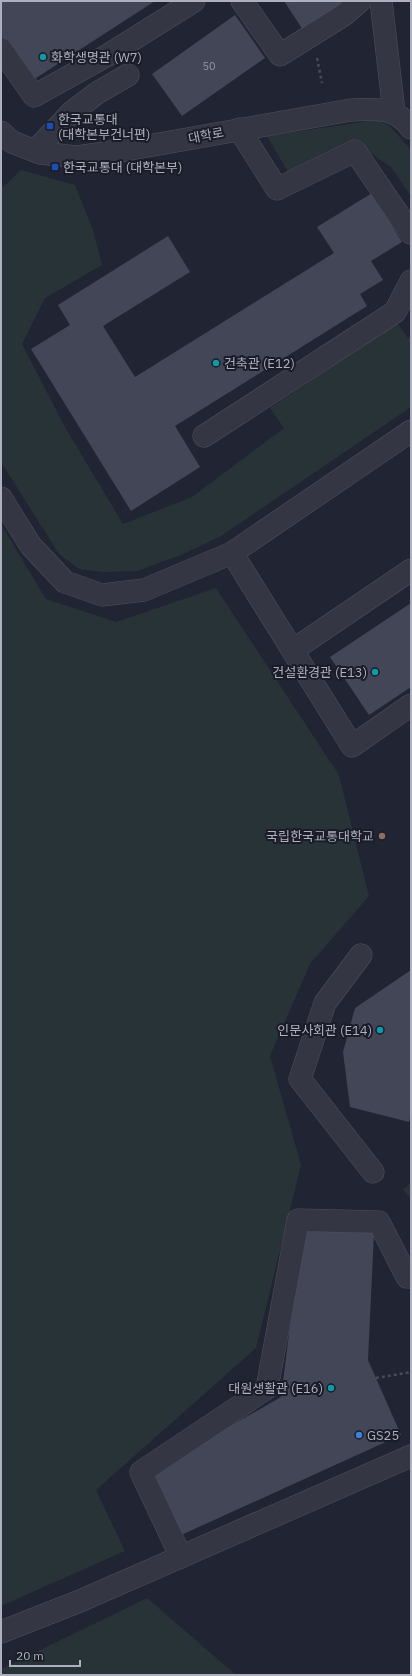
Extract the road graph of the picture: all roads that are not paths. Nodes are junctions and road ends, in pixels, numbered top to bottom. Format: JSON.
{"nodes":[{"id":1,"x":194,"y":1,"type":"edge"},
{"id":2,"x":242,"y":1,"type":"edge"},
{"id":3,"x":360,"y":1,"type":"edge"},
{"id":4,"x":381,"y":1,"type":"edge"},
{"id":5,"x":1,"y":50,"type":"edge"},
{"id":6,"x":128,"y":75,"type":"dead end"},
{"id":7,"x":394,"y":112,"type":"junction"},
{"id":8,"x":411,"y":128,"type":"edge"},
{"id":9,"x":239,"y":129,"type":"junction"},
{"id":10,"x":5,"y":140,"type":"edge"},
{"id":11,"x":35,"y":151,"type":"junction"},
{"id":12,"x":411,"y":233,"type":"edge"},
{"id":13,"x":411,"y":281,"type":"edge"},
{"id":14,"x":411,"y":431,"type":"edge"},
{"id":15,"x":204,"y":436,"type":"dead end"},
{"id":16,"x":1,"y":498,"type":"edge"},
{"id":17,"x":232,"y":553,"type":"junction"},
{"id":18,"x":411,"y":570,"type":"edge"},
{"id":19,"x":293,"y":650,"type":"junction"},
{"id":20,"x":411,"y":706,"type":"edge"},
{"id":21,"x":361,"y":955,"type":"dead end"},
{"id":22,"x":373,"y":1172,"type":"dead end"},
{"id":23,"x":409,"y":1277,"type":"edge"},
{"id":24,"x":411,"y":1456,"type":"edge"},
{"id":25,"x":181,"y":1556,"type":"junction"},
{"id":26,"x":1,"y":1632,"type":"edge"}],
"edges":[{"from":1,"to":5,"type":"lane"},
{"from":2,"to":3,"type":"lane"},
{"from":4,"to":7,"type":"lane"},
{"from":6,"to":11,"type":"lane"},
{"from":7,"to":8,"type":"lane"},
{"from":7,"to":9,"type":"lane","name":"대학로"},
{"from":9,"to":11,"type":"lane","name":"대학로"},
{"from":9,"to":12,"type":"lane"},
{"from":10,"to":11,"type":"lane","name":"대학로"},
{"from":13,"to":15,"type":"lane"},
{"from":14,"to":17,"type":"lane"},
{"from":16,"to":17,"type":"lane"},
{"from":17,"to":19,"type":"lane"},
{"from":18,"to":19,"type":"lane"},
{"from":19,"to":20,"type":"lane"},
{"from":21,"to":22,"type":"lane"},
{"from":23,"to":25,"type":"lane"},
{"from":24,"to":25,"type":"lane"},
{"from":25,"to":26,"type":"lane"}]}
